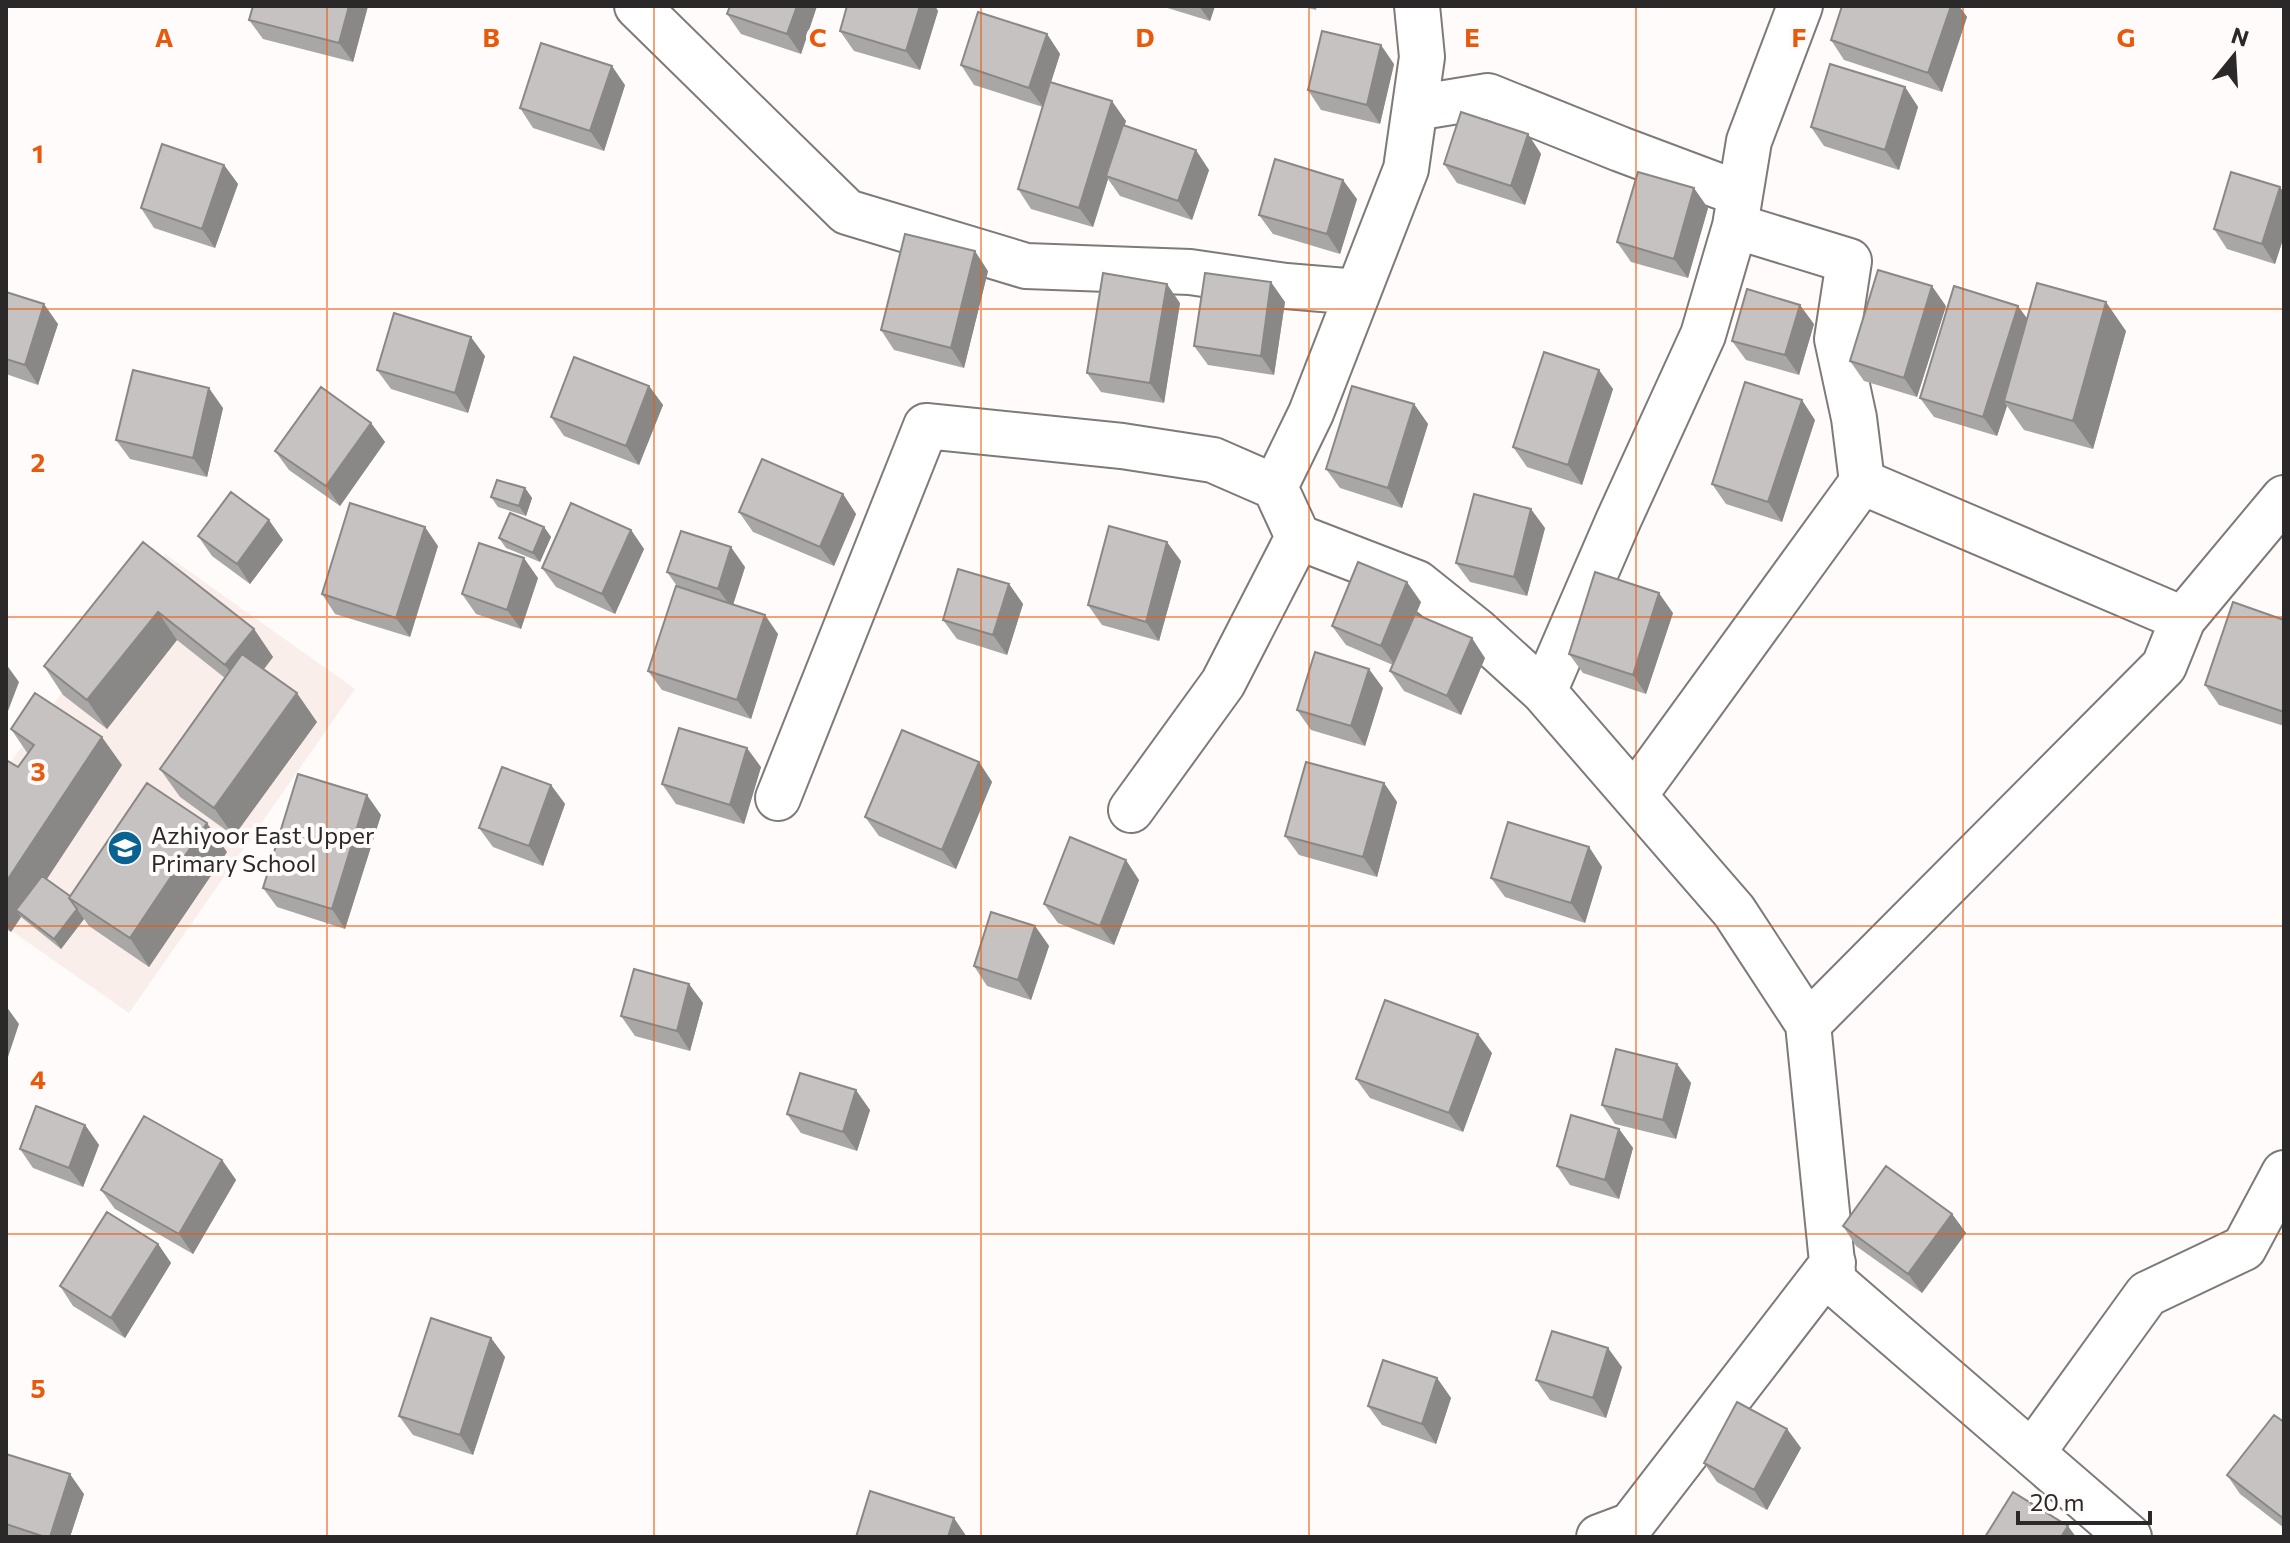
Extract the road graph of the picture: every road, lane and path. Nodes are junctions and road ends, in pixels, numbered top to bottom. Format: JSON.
{"nodes":[{"id":1,"x":637,"y":6,"type":"edge"},
{"id":2,"x":1417,"y":6,"type":"edge"},
{"id":3,"x":1800,"y":6,"type":"edge"},
{"id":4,"x":1415,"y":108,"type":"junction"},
{"id":5,"x":1737,"y":210,"type":"junction"},
{"id":6,"x":1358,"y":292,"type":"junction"},
{"id":7,"x":1862,"y":482,"type":"junction"},
{"id":8,"x":1275,"y":487,"type":"junction"},
{"id":9,"x":2284,"y":498,"type":"edge"},
{"id":10,"x":1298,"y":537,"type":"junction"},
{"id":11,"x":2183,"y":619,"type":"junction"},
{"id":12,"x":1544,"y":692,"type":"junction"},
{"id":13,"x":1634,"y":796,"type":"junction"},
{"id":14,"x":778,"y":798,"type":"dead end"},
{"id":15,"x":1131,"y":810,"type":"dead end"},
{"id":16,"x":1808,"y":1024,"type":"junction"},
{"id":17,"x":2284,"y":1173,"type":"edge"},
{"id":18,"x":1833,"y":1263,"type":"junction"},
{"id":19,"x":2032,"y":1453,"type":"junction"},
{"id":20,"x":1599,"y":1537,"type":"edge"},
{"id":21,"x":2129,"y":1537,"type":"edge"}],
"edges":[{"from":1,"to":6,"type":"street"},
{"from":2,"to":4,"type":"street"},
{"from":3,"to":5,"type":"street"},
{"from":4,"to":5,"type":"street"},
{"from":4,"to":6,"type":"street"},
{"from":5,"to":7,"type":"street"},
{"from":5,"to":12,"type":"street"},
{"from":6,"to":8,"type":"street"},
{"from":7,"to":11,"type":"street"},
{"from":7,"to":13,"type":"street"},
{"from":8,"to":10,"type":"street"},
{"from":8,"to":14,"type":"street"},
{"from":9,"to":11,"type":"street"},
{"from":10,"to":12,"type":"street"},
{"from":10,"to":15,"type":"street"},
{"from":11,"to":16,"type":"street"},
{"from":12,"to":13,"type":"street"},
{"from":13,"to":16,"type":"street"},
{"from":16,"to":18,"type":"street"},
{"from":17,"to":19,"type":"street"},
{"from":18,"to":19,"type":"street"},
{"from":18,"to":20,"type":"street"},
{"from":19,"to":21,"type":"street"}]}
